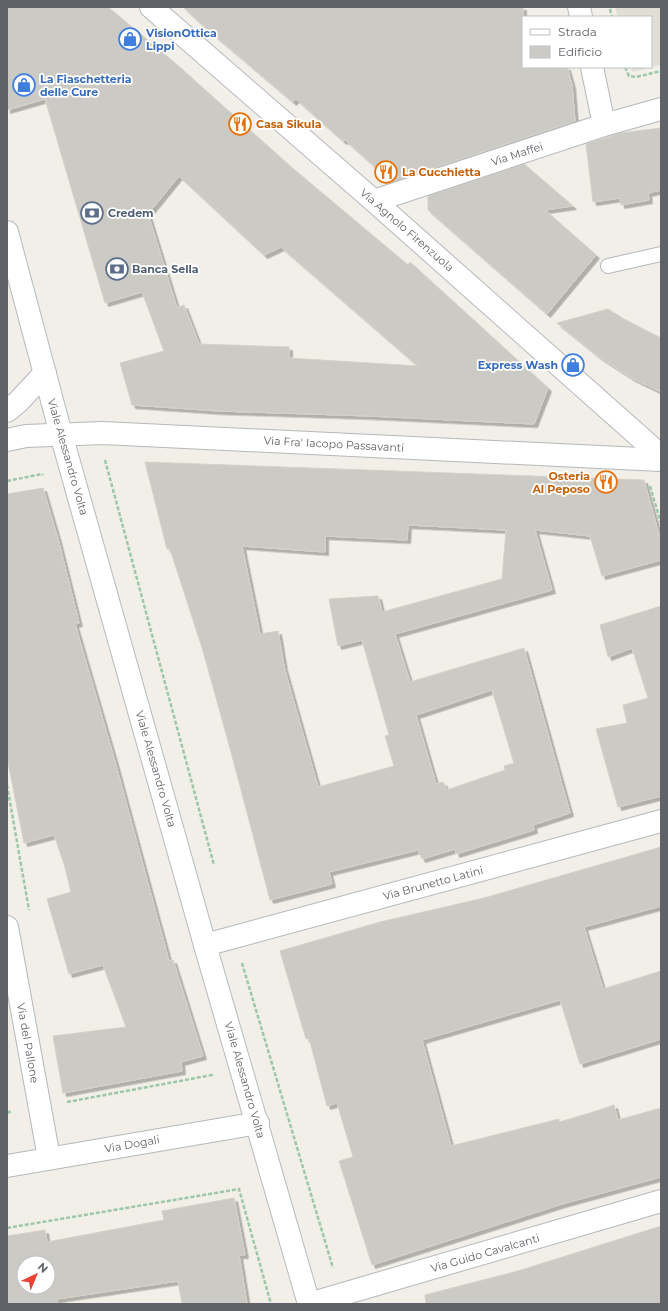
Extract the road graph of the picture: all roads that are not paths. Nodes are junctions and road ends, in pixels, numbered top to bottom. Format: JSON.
{"nodes":[{"id":1,"x":151,"y":7,"type":"edge"},
{"id":2,"x":592,"y":68,"type":"edge"},
{"id":3,"x":661,"y":110,"type":"edge"},
{"id":4,"x":604,"y":125,"type":"junction"},
{"id":5,"x":374,"y":201,"type":"junction"},
{"id":6,"x":7,"y":232,"type":"edge"},
{"id":7,"x":661,"y":254,"type":"edge"},
{"id":8,"x":608,"y":266,"type":"dead end"},
{"id":9,"x":45,"y":373,"type":"junction"},
{"id":10,"x":7,"y":411,"type":"edge"},
{"id":11,"x":61,"y":434,"type":"junction"},
{"id":12,"x":7,"y":440,"type":"edge"},
{"id":13,"x":661,"y":458,"type":"edge"},
{"id":14,"x":661,"y":821,"type":"edge"},
{"id":15,"x":7,"y":927,"type":"edge"},
{"id":16,"x":205,"y":945,"type":"junction"},
{"id":17,"x":258,"y":1123,"type":"junction"},
{"id":18,"x":49,"y":1158,"type":"junction"},
{"id":19,"x":7,"y":1166,"type":"edge"},
{"id":20,"x":661,"y":1202,"type":"edge"},
{"id":21,"x":309,"y":1304,"type":"edge"}],
"edges":[{"from":1,"to":5,"type":"street","name":"Via Agnolo Firenzuola"},
{"from":2,"to":4,"type":"street"},
{"from":3,"to":4,"type":"street","name":"Via Maffei"},
{"from":4,"to":5,"type":"street","name":"Via Maffei"},
{"from":5,"to":13,"type":"street","name":"Via Agnolo Firenzuola"},
{"from":6,"to":9,"type":"street","name":"Viale Alessandro Volta"},
{"from":7,"to":8,"type":"lane"},
{"from":9,"to":10,"type":"street"},
{"from":9,"to":11,"type":"street","name":"Viale Alessandro Volta"},
{"from":11,"to":12,"type":"street","name":"Via Fra' Iacopo Passavanti"},
{"from":11,"to":13,"type":"street","name":"Via Fra' Iacopo Passavanti"},
{"from":11,"to":16,"type":"street","name":"Viale Alessandro Volta"},
{"from":14,"to":16,"type":"street","name":"Via Brunetto Latini"},
{"from":15,"to":18,"type":"street","name":"Via del Pallone"},
{"from":16,"to":17,"type":"street","name":"Viale Alessandro Volta"},
{"from":17,"to":18,"type":"street","name":"Via Dogali"},
{"from":17,"to":21,"type":"street","name":"Viale Alessandro Volta"},
{"from":18,"to":19,"type":"street","name":"Via Dogali"},
{"from":20,"to":21,"type":"street","name":"Via Guido Cavalcanti"}]}
